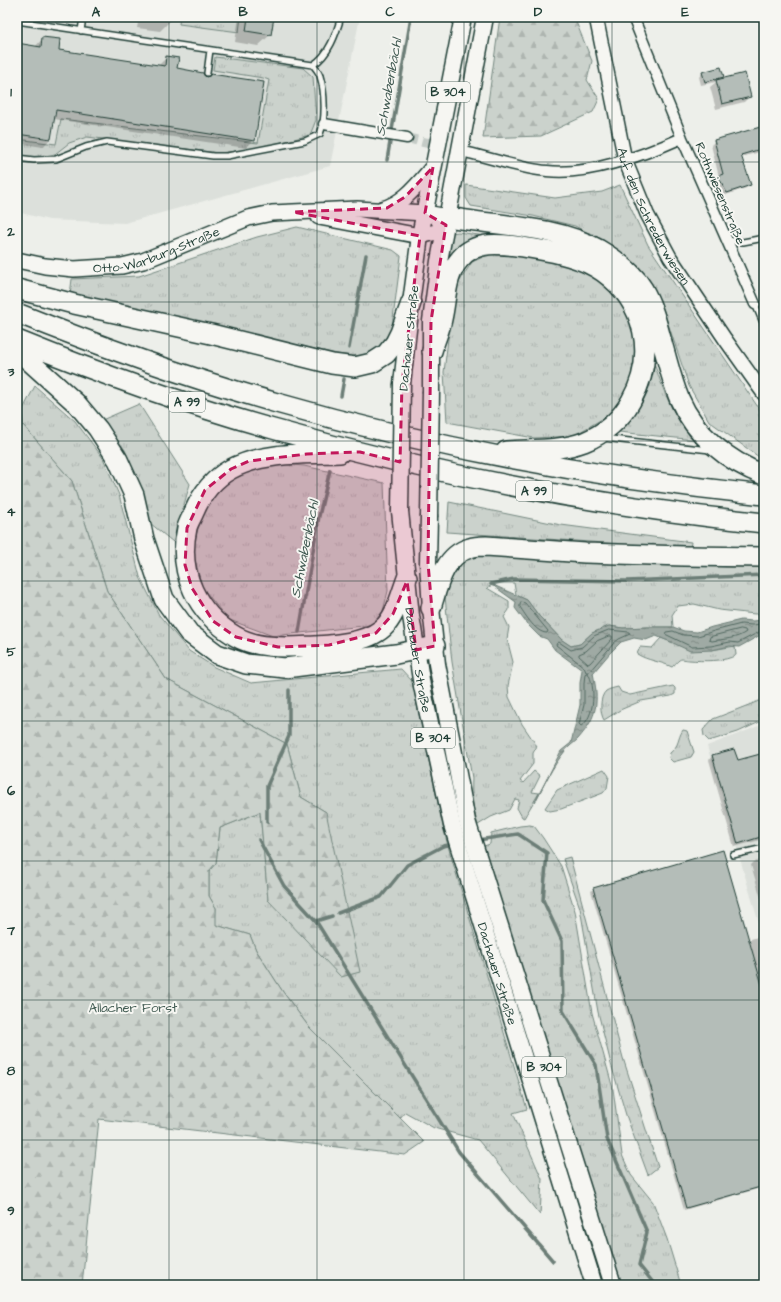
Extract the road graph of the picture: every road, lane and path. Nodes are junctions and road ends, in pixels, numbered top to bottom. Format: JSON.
{"nodes":[{"id":1,"x":83,"y":17,"type":"edge"},
{"id":2,"x":341,"y":17,"type":"edge"},
{"id":3,"x":463,"y":17,"type":"edge"},
{"id":4,"x":485,"y":17,"type":"edge"},
{"id":5,"x":596,"y":17,"type":"edge"},
{"id":6,"x":633,"y":17,"type":"edge"},
{"id":7,"x":17,"y":21,"type":"edge"},
{"id":8,"x":81,"y":31,"type":"junction"},
{"id":9,"x":210,"y":50,"type":"junction"},
{"id":10,"x":313,"y":66,"type":"junction"},
{"id":11,"x":207,"y":73,"type":"dead end"},
{"id":12,"x":324,"y":124,"type":"junction"},
{"id":13,"x":407,"y":138,"type":"tunnel mouth"},
{"id":14,"x":682,"y":138,"type":"junction"},
{"id":15,"x":469,"y":153,"type":"tunnel mouth"},
{"id":16,"x":17,"y":158,"type":"edge"},
{"id":17,"x":625,"y":160,"type":"junction"},
{"id":18,"x":433,"y":167,"type":"junction"},
{"id":19,"x":375,"y":210,"type":"junction"},
{"id":20,"x":293,"y":212,"type":"junction"},
{"id":21,"x":425,"y":213,"type":"junction"},
{"id":22,"x":447,"y":221,"type":"junction"},
{"id":23,"x":420,"y":236,"type":"junction"},
{"id":24,"x":764,"y":238,"type":"edge"},
{"id":25,"x":726,"y":240,"type":"junction"},
{"id":26,"x":17,"y":260,"type":"edge"},
{"id":27,"x":17,"y":289,"type":"edge"},
{"id":28,"x":411,"y":303,"type":"junction"},
{"id":29,"x":755,"y":304,"type":"joint"},
{"id":30,"x":17,"y":313,"type":"edge"},
{"id":31,"x":764,"y":325,"type":"edge"},
{"id":32,"x":17,"y":340,"type":"edge"},
{"id":33,"x":17,"y":350,"type":"edge"},
{"id":34,"x":432,"y":351,"type":"junction"},
{"id":35,"x":764,"y":394,"type":"edge"},
{"id":36,"x":594,"y":437,"type":"junction"},
{"id":37,"x":360,"y":452,"type":"junction"},
{"id":38,"x":481,"y":452,"type":"junction"},
{"id":39,"x":721,"y":452,"type":"junction"},
{"id":40,"x":764,"y":475,"type":"edge"},
{"id":41,"x":764,"y":495,"type":"edge"},
{"id":42,"x":764,"y":523,"type":"edge"},
{"id":43,"x":764,"y":556,"type":"edge"},
{"id":44,"x":407,"y":578,"type":"junction"},
{"id":45,"x":431,"y":608,"type":"junction"},
{"id":46,"x":435,"y":646,"type":"junction"},
{"id":47,"x":416,"y":650,"type":"junction"},
{"id":48,"x":459,"y":823,"type":"junction"},
{"id":49,"x":764,"y":848,"type":"edge"},
{"id":50,"x":468,"y":851,"type":"junction"},
{"id":51,"x":733,"y":856,"type":"dead end"},
{"id":52,"x":594,"y":1285,"type":"edge"},
{"id":53,"x":613,"y":1285,"type":"edge"}],
"edges":[{"from":1,"to":8,"type":"lane"},
{"from":2,"to":10,"type":"lane"},
{"from":3,"to":18,"type":"main road","name":"Dachauer Straße","number":"B 304"},
{"from":4,"to":22,"type":"main road","name":"Dachauer Straße","number":"B 304"},
{"from":5,"to":17,"type":"street","name":"Auf den Schrederwiesen"},
{"from":6,"to":14,"type":"street","name":"Rothwiesenstraße"},
{"from":7,"to":8,"type":"lane"},
{"from":8,"to":9,"type":"lane"},
{"from":9,"to":10,"type":"lane"},
{"from":9,"to":11,"type":"lane"},
{"from":10,"to":12,"type":"lane"},
{"from":12,"to":13,"type":"street"},
{"from":12,"to":16,"type":"lane"},
{"from":14,"to":17,"type":"street","name":"Rothwiesenstraße"},
{"from":14,"to":25,"type":"street","name":"Rothwiesenstraße"},
{"from":15,"to":17,"type":"street","name":"Rothwiesenstraße"},
{"from":17,"to":35,"type":"street","name":"Auf den Schrederwiesen"},
{"from":18,"to":19,"type":"main road"},
{"from":18,"to":21,"type":"main road","name":"Dachauer Straße","number":"B 304"},
{"from":19,"to":20,"type":"main road","name":"Otto-Warburg-Straße"},
{"from":19,"to":21,"type":"main road","name":"Otto-Warburg-Straße"},
{"from":20,"to":23,"type":"main road","name":"Otto-Warburg-Straße"},
{"from":20,"to":26,"type":"main road","name":"Otto-Warburg-Straße"},
{"from":21,"to":22,"type":"main road","name":"Otto-Warburg-Straße"},
{"from":21,"to":23,"type":"main road","name":"Dachauer Straße","number":"B 304"},
{"from":22,"to":23,"type":"main road"},
{"from":22,"to":34,"type":"main road","name":"Dachauer Straße","number":"B 304"},
{"from":22,"to":39,"type":"highway"},
{"from":23,"to":28,"type":"main road","name":"Dachauer Straße","number":"B 304"},
{"from":24,"to":25,"type":"lane"},
{"from":25,"to":29,"type":"street","name":"Rothwiesenstraße"},
{"from":27,"to":28,"type":"highway"},
{"from":28,"to":44,"type":"main road","name":"Dachauer Straße","number":"B 304","bridge":true},
{"from":29,"to":31,"type":"lane","name":"Rothwiesenstraße"},
{"from":30,"to":38,"type":"highway","number":"A 99"},
{"from":32,"to":37,"type":"highway","number":"A 99"},
{"from":33,"to":47,"type":"highway"},
{"from":34,"to":36,"type":"highway"},
{"from":34,"to":45,"type":"main road","name":"Dachauer Straße","number":"B 304","bridge":true},
{"from":36,"to":38,"type":"highway"},
{"from":36,"to":39,"type":"lane"},
{"from":37,"to":42,"type":"highway","number":"A 99"},
{"from":37,"to":44,"type":"highway"},
{"from":38,"to":41,"type":"highway","number":"A 99"},
{"from":39,"to":40,"type":"highway"},
{"from":43,"to":45,"type":"highway"},
{"from":44,"to":47,"type":"main road","name":"Dachauer Straße","number":"B 304"},
{"from":45,"to":46,"type":"main road","name":"Dachauer Straße","number":"B 304"},
{"from":46,"to":47,"type":"highway"},
{"from":46,"to":48,"type":"main road","name":"Dachauer Straße","number":"B 304"},
{"from":47,"to":48,"type":"main road","name":"Dachauer Straße","number":"B 304"},
{"from":48,"to":50,"type":"main road","name":"Dachauer Straße","number":"B 304"},
{"from":49,"to":51,"type":"lane"},
{"from":50,"to":52,"type":"main road","name":"Dachauer Straße","number":"B 304"},
{"from":50,"to":53,"type":"main road","name":"Dachauer Straße","number":"B 304"}]}
